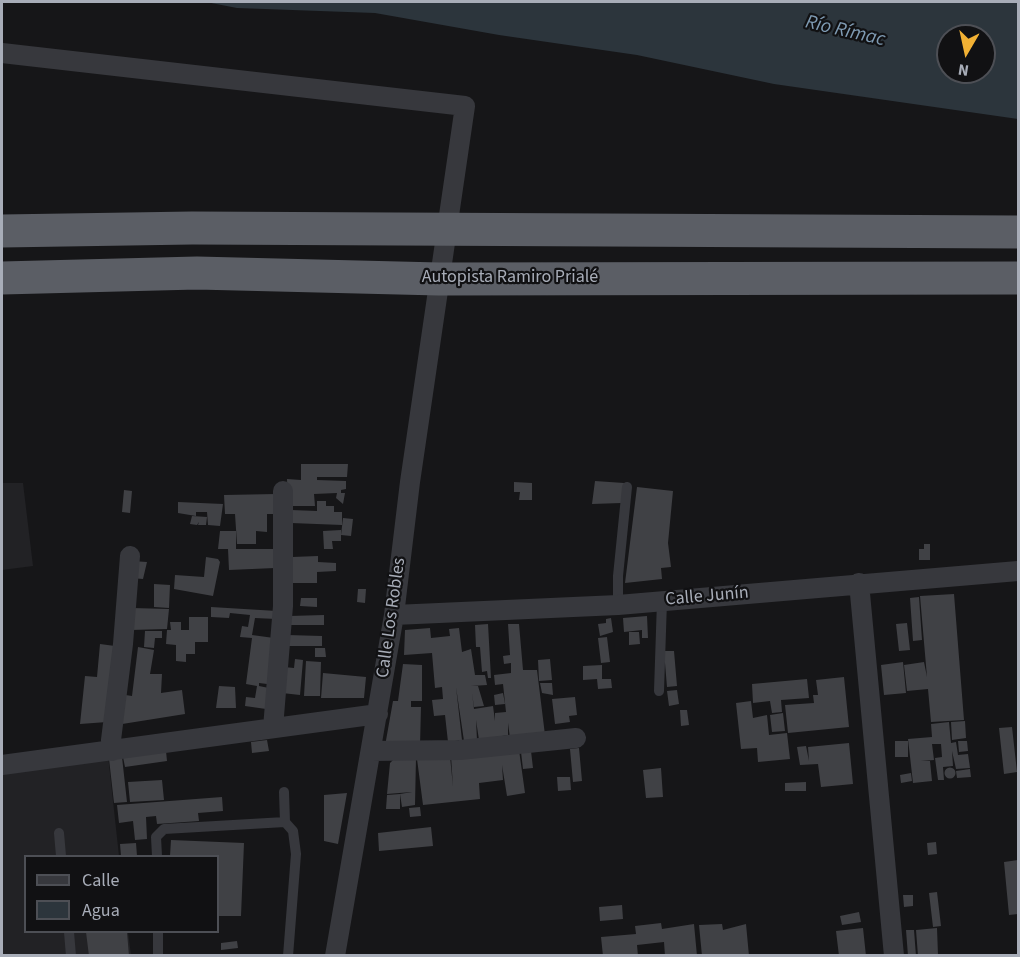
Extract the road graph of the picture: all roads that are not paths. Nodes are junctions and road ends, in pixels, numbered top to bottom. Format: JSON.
{"nodes":[{"id":1,"x":2,"y":53,"type":"edge"},
{"id":2,"x":2,"y":231,"type":"edge"},
{"id":3,"x":447,"y":231,"type":"junction"},
{"id":4,"x":1018,"y":232,"type":"edge"},
{"id":5,"x":2,"y":278,"type":"edge"},
{"id":6,"x":1018,"y":278,"type":"edge"},
{"id":7,"x":439,"y":279,"type":"junction"},
{"id":8,"x":627,"y":487,"type":"dead end"},
{"id":9,"x":283,"y":491,"type":"dead end"},
{"id":10,"x":130,"y":556,"type":"dead end"},
{"id":11,"x":1018,"y":571,"type":"edge"},
{"id":12,"x":859,"y":583,"type":"junction"},
{"id":13,"x":662,"y":601,"type":"junction"},
{"id":14,"x":618,"y":605,"type":"junction"},
{"id":15,"x":394,"y":615,"type":"junction"},
{"id":16,"x":659,"y":691,"type":"dead end"},
{"id":17,"x":378,"y":714,"type":"junction"},
{"id":18,"x":273,"y":728,"type":"junction"},
{"id":19,"x":576,"y":738,"type":"dead end"},
{"id":20,"x":112,"y":751,"type":"junction"},
{"id":21,"x":371,"y":751,"type":"junction"},
{"id":22,"x":2,"y":765,"type":"edge"},
{"id":23,"x":284,"y":792,"type":"dead end"},
{"id":24,"x":285,"y":822,"type":"junction"},
{"id":25,"x":59,"y":832,"type":"dead end"},
{"id":26,"x":62,"y":855,"type":"edge"},
{"id":27,"x":157,"y":855,"type":"edge"},
{"id":28,"x":69,"y":933,"type":"edge"},
{"id":29,"x":158,"y":933,"type":"edge"},
{"id":30,"x":71,"y":956,"type":"edge"},
{"id":31,"x":158,"y":956,"type":"edge"},
{"id":32,"x":288,"y":956,"type":"edge"},
{"id":33,"x":335,"y":956,"type":"edge"},
{"id":34,"x":894,"y":956,"type":"edge"}],
"edges":[{"from":1,"to":3,"type":"street","name":"Calle Los Robles"},
{"from":2,"to":3,"type":"highway"},
{"from":3,"to":4,"type":"highway"},
{"from":3,"to":7,"type":"street","name":"Calle Los Robles"},
{"from":5,"to":7,"type":"highway","name":"Autopista Ramiro Prialé"},
{"from":6,"to":7,"type":"highway","name":"Autopista Ramiro Prialé"},
{"from":7,"to":15,"type":"street","name":"Calle Los Robles"},
{"from":8,"to":14,"type":"lane"},
{"from":9,"to":18,"type":"street"},
{"from":10,"to":20,"type":"street"},
{"from":11,"to":12,"type":"street","name":"Calle Junín"},
{"from":12,"to":13,"type":"street","name":"Calle Junín"},
{"from":12,"to":34,"type":"street"},
{"from":13,"to":14,"type":"street","name":"Calle Junín"},
{"from":13,"to":16,"type":"lane"},
{"from":14,"to":15,"type":"street","name":"Calle Junín"},
{"from":15,"to":17,"type":"street","name":"Calle Los Robles"},
{"from":17,"to":18,"type":"street"},
{"from":17,"to":21,"type":"street","name":"Calle Los Robles"},
{"from":18,"to":20,"type":"street"},
{"from":19,"to":21,"type":"street"},
{"from":20,"to":22,"type":"street"},
{"from":21,"to":33,"type":"street","name":"Calle Los Robles"},
{"from":23,"to":24,"type":"lane"},
{"from":24,"to":27,"type":"lane"},
{"from":24,"to":32,"type":"lane"},
{"from":25,"to":26,"type":"lane"},
{"from":28,"to":30,"type":"lane"},
{"from":29,"to":31,"type":"lane"}]}
